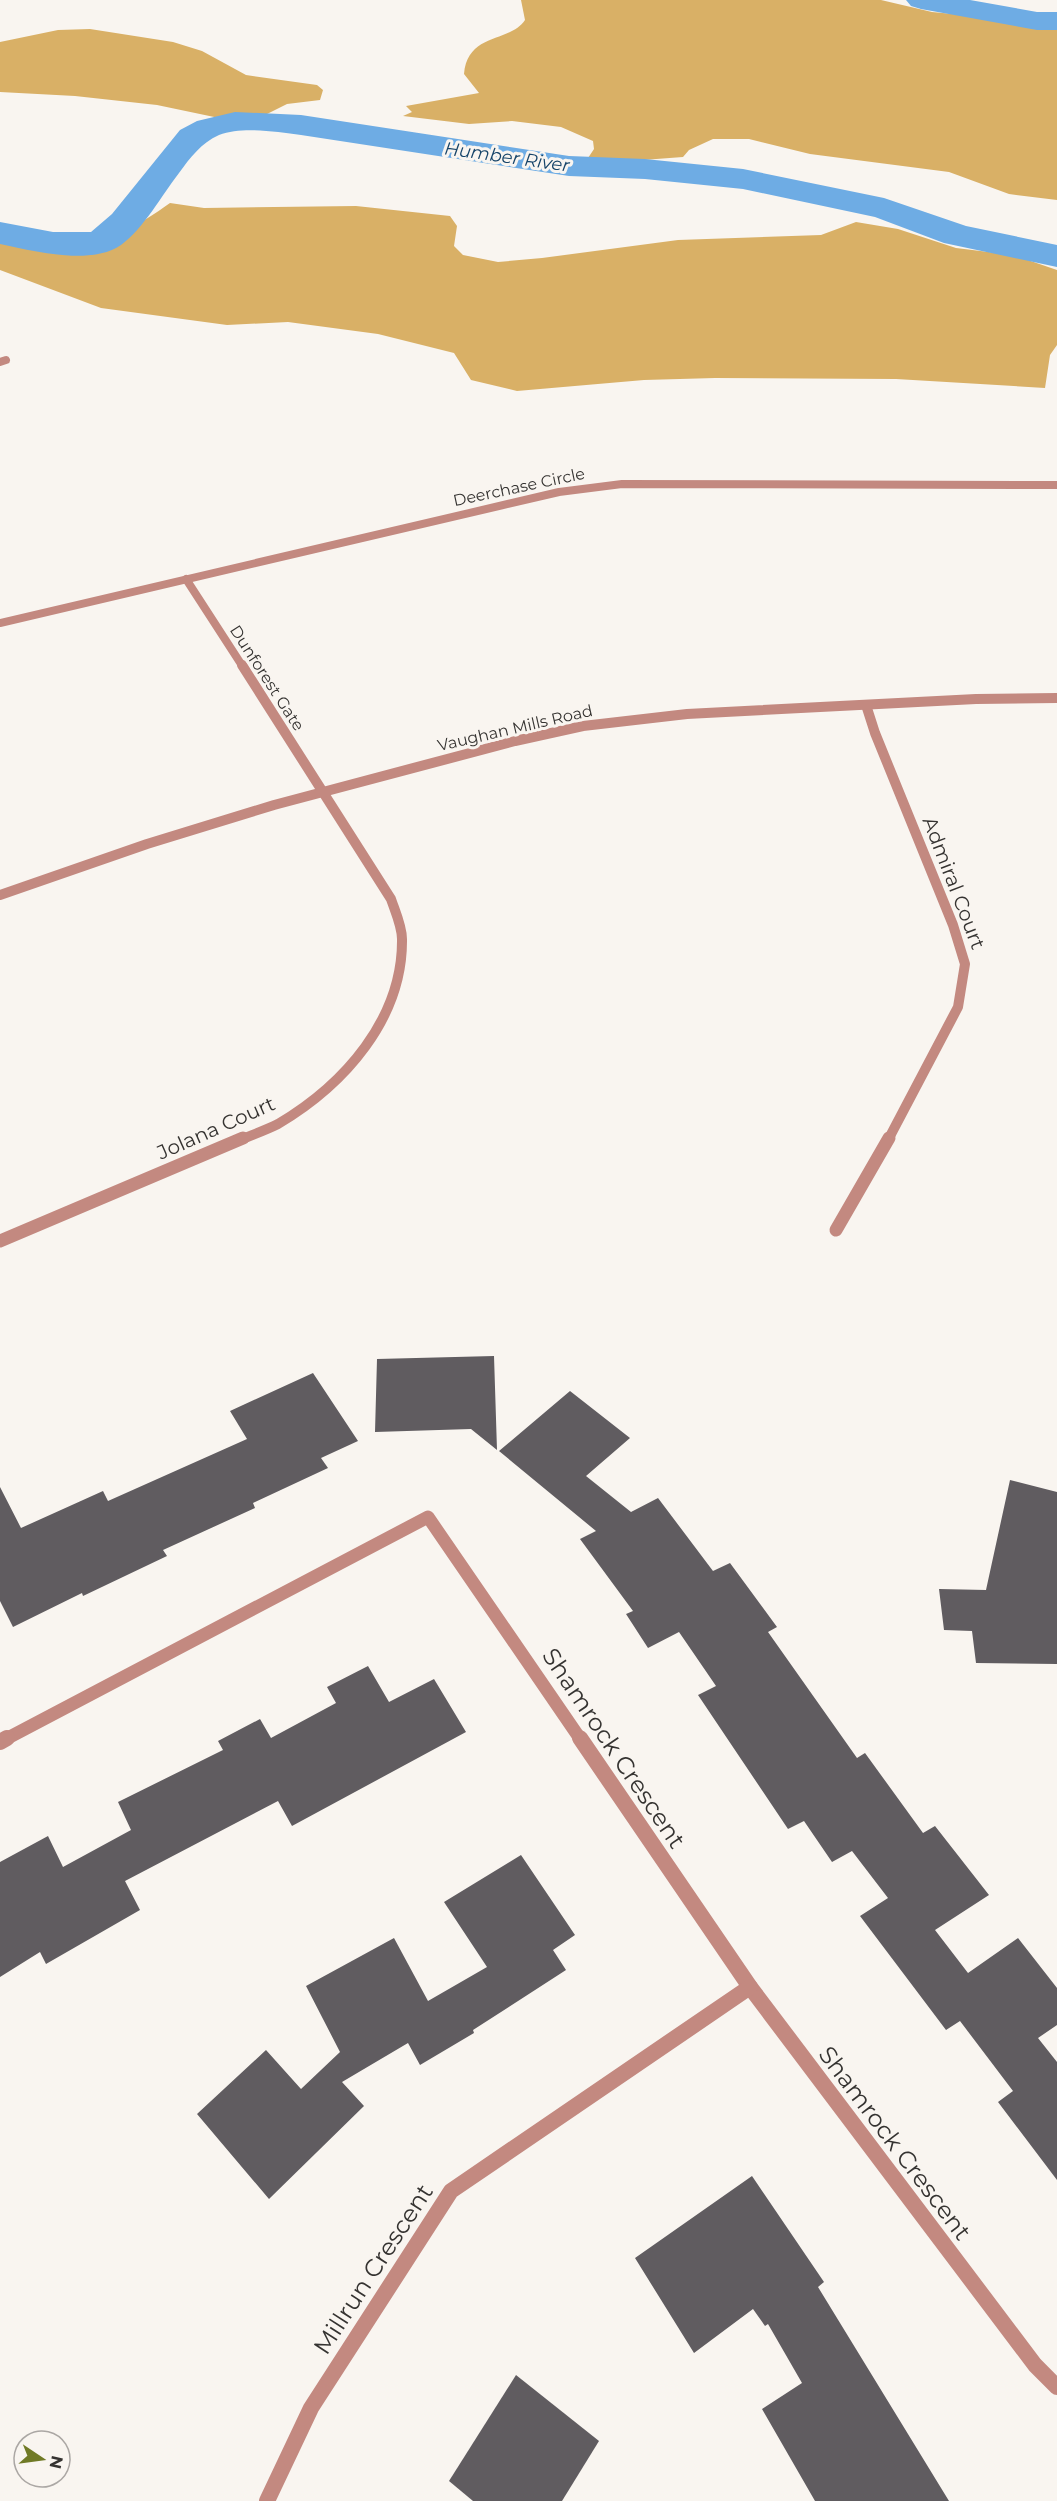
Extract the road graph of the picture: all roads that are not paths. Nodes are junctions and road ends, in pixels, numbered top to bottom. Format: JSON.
{"nodes":[{"id":1,"x":1057,"y":485,"type":"edge"},
{"id":2,"x":186,"y":579,"type":"junction"},
{"id":3,"x":0,"y":623,"type":"edge"},
{"id":4,"x":1057,"y":698,"type":"edge"},
{"id":5,"x":866,"y":705,"type":"junction"},
{"id":6,"x":324,"y":792,"type":"junction"},
{"id":7,"x":0,"y":895,"type":"edge"},
{"id":8,"x":836,"y":1230,"type":"dead end"},
{"id":9,"x":0,"y":1241,"type":"edge"},
{"id":10,"x":0,"y":1742,"type":"edge"},
{"id":11,"x":750,"y":1987,"type":"junction"},
{"id":12,"x":1057,"y":2387,"type":"edge"},
{"id":13,"x":267,"y":2501,"type":"edge"}],
"edges":[{"from":1,"to":2,"type":"street","name":"Deerchase Circle"},
{"from":2,"to":3,"type":"street","name":"Deerchase Circle"},
{"from":2,"to":6,"type":"street","name":"Dunforest Gate"},
{"from":4,"to":5,"type":"street","name":"Vaughan Mills Road"},
{"from":5,"to":6,"type":"street","name":"Vaughan Mills Road"},
{"from":5,"to":8,"type":"street","name":"Admiral Court"},
{"from":6,"to":7,"type":"street","name":"Vaughan Mills Road"},
{"from":6,"to":9,"type":"street","name":"Jolana Court"},
{"from":10,"to":11,"type":"street","name":"Shamrock Crescent"},
{"from":11,"to":12,"type":"street","name":"Shamrock Crescent"},
{"from":11,"to":13,"type":"street","name":"Millrun Crescent"}]}
